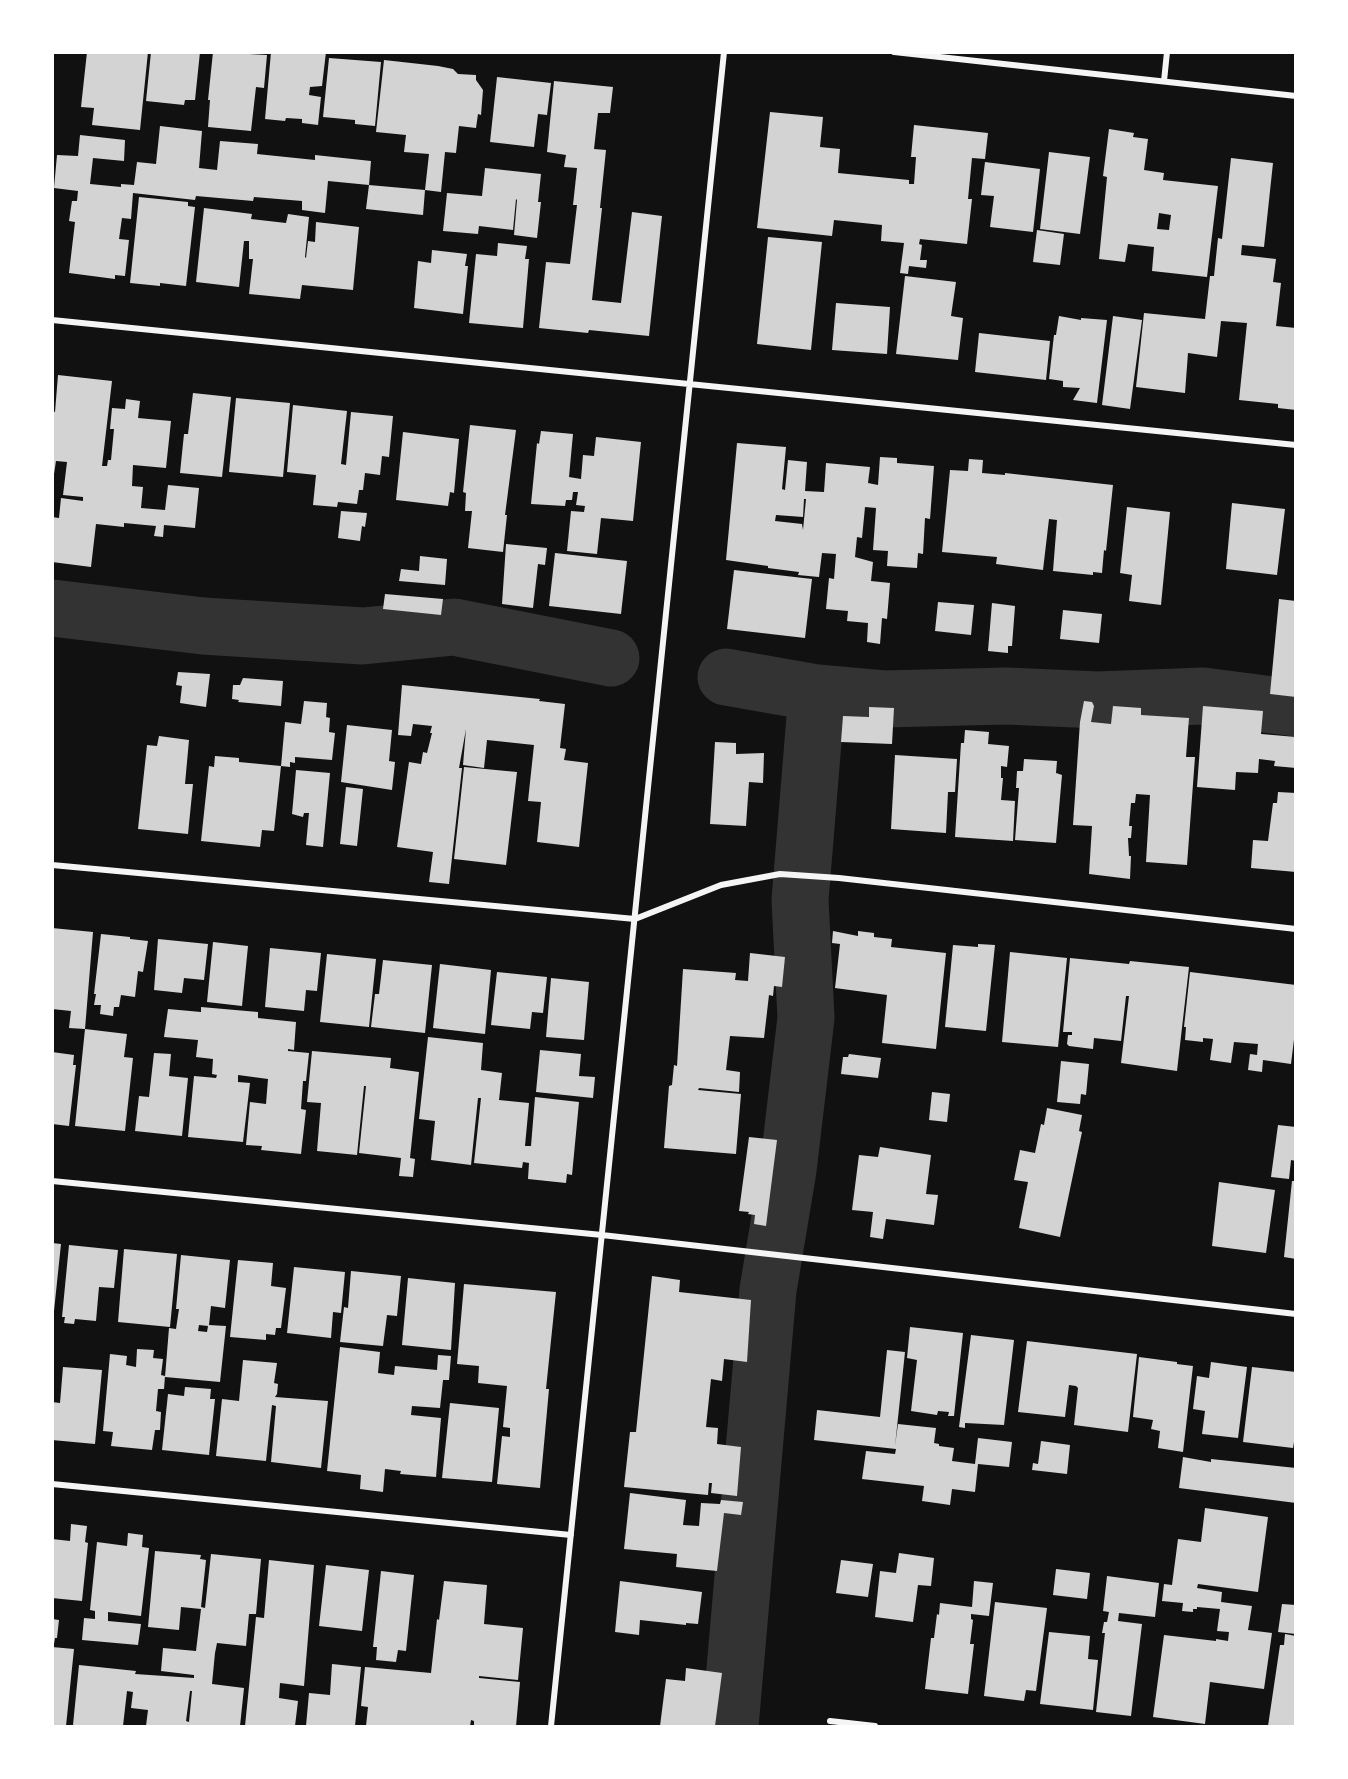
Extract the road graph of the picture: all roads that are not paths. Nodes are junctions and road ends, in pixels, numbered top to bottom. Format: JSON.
{"nodes":[{"id":1,"x":724,"y":52,"type":"edge"},
{"id":2,"x":894,"y":52,"type":"edge"},
{"id":3,"x":1167,"y":52,"type":"edge"},
{"id":4,"x":1164,"y":81,"type":"junction"},
{"id":5,"x":1296,"y":96,"type":"edge"},
{"id":6,"x":52,"y":320,"type":"edge"},
{"id":7,"x":690,"y":384,"type":"junction"},
{"id":8,"x":1296,"y":445,"type":"edge"},
{"id":9,"x":52,"y":865,"type":"edge"},
{"id":10,"x":635,"y":919,"type":"junction"},
{"id":11,"x":1296,"y":929,"type":"edge"},
{"id":12,"x":52,"y":1181,"type":"edge"},
{"id":13,"x":602,"y":1235,"type":"junction"},
{"id":14,"x":1296,"y":1314,"type":"edge"},
{"id":15,"x":52,"y":1484,"type":"edge"},
{"id":16,"x":570,"y":1535,"type":"junction"},
{"id":17,"x":830,"y":1721,"type":"dead end"},
{"id":18,"x":551,"y":1726,"type":"edge"},
{"id":19,"x":875,"y":1726,"type":"edge"}],
"edges":[{"from":1,"to":7,"type":"street"},
{"from":2,"to":4,"type":"street"},
{"from":3,"to":4,"type":"street"},
{"from":4,"to":5,"type":"street"},
{"from":6,"to":7,"type":"street"},
{"from":7,"to":8,"type":"street"},
{"from":7,"to":10,"type":"street"},
{"from":9,"to":10,"type":"street"},
{"from":10,"to":11,"type":"street"},
{"from":10,"to":13,"type":"street"},
{"from":12,"to":13,"type":"street"},
{"from":13,"to":14,"type":"street"},
{"from":13,"to":16,"type":"street"},
{"from":15,"to":16,"type":"street"},
{"from":16,"to":18,"type":"street"},
{"from":17,"to":19,"type":"street"}]}
